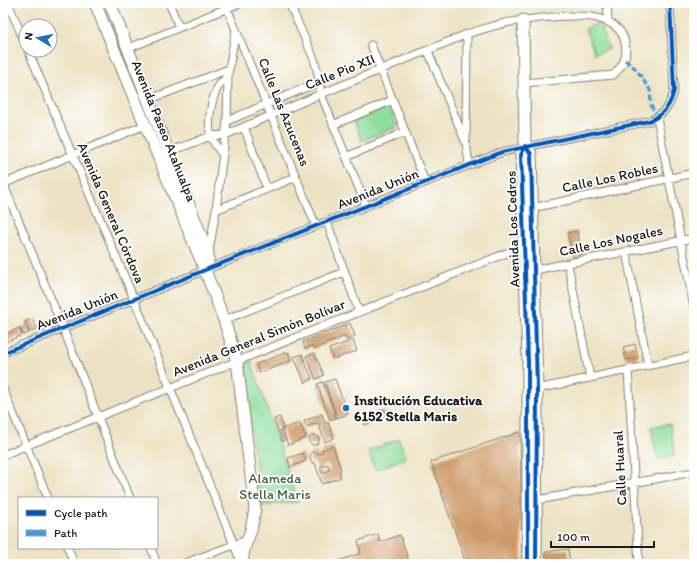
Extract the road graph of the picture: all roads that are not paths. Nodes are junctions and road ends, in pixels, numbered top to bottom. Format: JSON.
{"nodes":[{"id":1,"x":8,"y":3,"type":"edge"},
{"id":2,"x":95,"y":3,"type":"edge"},
{"id":3,"x":110,"y":3,"type":"edge"},
{"id":4,"x":169,"y":3,"type":"edge"},
{"id":5,"x":240,"y":3,"type":"edge"},
{"id":6,"x":289,"y":3,"type":"edge"},
{"id":7,"x":607,"y":3,"type":"edge"},
{"id":8,"x":670,"y":3,"type":"edge"},
{"id":9,"x":226,"y":6,"type":"edge"},
{"id":10,"x":522,"y":20,"type":"junction"},
{"id":11,"x":608,"y":22,"type":"junction"},
{"id":12,"x":18,"y":26,"type":"edge"},
{"id":13,"x":179,"y":27,"type":"junction"},
{"id":14,"x":236,"y":29,"type":"junction"},
{"id":15,"x":467,"y":34,"type":"junction"},
{"id":16,"x":371,"y":45,"type":"dead end"},
{"id":17,"x":129,"y":48,"type":"junction"},
{"id":18,"x":428,"y":51,"type":"junction"},
{"id":19,"x":31,"y":58,"type":"edge"},
{"id":20,"x":381,"y":70,"type":"junction"},
{"id":21,"x":228,"y":72,"type":"junction"},
{"id":22,"x":319,"y":82,"type":"junction"},
{"id":23,"x":524,"y":83,"type":"junction"},
{"id":24,"x":321,"y":94,"type":"junction"},
{"id":25,"x":148,"y":100,"type":"junction"},
{"id":26,"x":393,"y":100,"type":"junction"},
{"id":27,"x":266,"y":104,"type":"junction"},
{"id":28,"x":271,"y":115,"type":"junction"},
{"id":29,"x":657,"y":118,"type":"junction"},
{"id":30,"x":227,"y":121,"type":"junction"},
{"id":31,"x":145,"y":125,"type":"junction"},
{"id":32,"x":333,"y":125,"type":"junction"},
{"id":33,"x":244,"y":127,"type":"junction"},
{"id":34,"x":405,"y":132,"type":"junction"},
{"id":35,"x":225,"y":135,"type":"junction"},
{"id":36,"x":211,"y":136,"type":"junction"},
{"id":37,"x":466,"y":143,"type":"junction"},
{"id":38,"x":525,"y":146,"type":"junction"},
{"id":39,"x":169,"y":152,"type":"junction"},
{"id":40,"x":73,"y":155,"type":"junction"},
{"id":41,"x":223,"y":155,"type":"junction"},
{"id":42,"x":346,"y":157,"type":"junction"},
{"id":43,"x":469,"y":164,"type":"junction"},
{"id":44,"x":694,"y":173,"type":"edge"},
{"id":45,"x":296,"y":177,"type":"junction"},
{"id":46,"x":669,"y":178,"type":"junction"},
{"id":47,"x":425,"y":182,"type":"junction"},
{"id":48,"x":3,"y":184,"type":"edge"},
{"id":49,"x":267,"y":189,"type":"junction"},
{"id":50,"x":366,"y":206,"type":"junction"},
{"id":51,"x":532,"y":208,"type":"junction"},
{"id":52,"x":216,"y":210,"type":"junction"},
{"id":53,"x":327,"y":222,"type":"junction"},
{"id":54,"x":316,"y":226,"type":"junction"},
{"id":55,"x":694,"y":238,"type":"edge"},
{"id":56,"x":681,"y":240,"type":"junction"},
{"id":57,"x":524,"y":246,"type":"junction"},
{"id":58,"x":626,"y":252,"type":"junction"},
{"id":59,"x":208,"y":253,"type":"junction"},
{"id":60,"x":568,"y":264,"type":"junction"},
{"id":61,"x":205,"y":270,"type":"junction"},
{"id":62,"x":534,"y":270,"type":"junction"},
{"id":63,"x":344,"y":272,"type":"junction"},
{"id":64,"x":693,"y":295,"type":"edge"},
{"id":65,"x":134,"y":299,"type":"junction"},
{"id":66,"x":694,"y":307,"type":"edge"},
{"id":67,"x":359,"y":312,"type":"junction"},
{"id":68,"x":224,"y":320,"type":"junction"},
{"id":69,"x":63,"y":328,"type":"junction"},
{"id":70,"x":3,"y":353,"type":"edge"},
{"id":71,"x":694,"y":356,"type":"edge"},
{"id":72,"x":237,"y":361,"type":"junction"},
{"id":73,"x":648,"y":365,"type":"junction"},
{"id":74,"x":628,"y":370,"type":"junction"},
{"id":75,"x":590,"y":378,"type":"junction"},
{"id":76,"x":169,"y":388,"type":"junction"},
{"id":77,"x":3,"y":389,"type":"edge"},
{"id":78,"x":537,"y":389,"type":"junction"},
{"id":79,"x":98,"y":417,"type":"junction"},
{"id":80,"x":26,"y":446,"type":"junction"},
{"id":81,"x":3,"y":455,"type":"edge"},
{"id":82,"x":694,"y":472,"type":"edge"},
{"id":83,"x":634,"y":483,"type":"junction"},
{"id":84,"x":48,"y":497,"type":"edge"},
{"id":85,"x":130,"y":497,"type":"edge"},
{"id":86,"x":537,"y":500,"type":"junction"},
{"id":87,"x":247,"y":540,"type":"junction"},
{"id":88,"x":234,"y":545,"type":"junction"},
{"id":89,"x":68,"y":549,"type":"edge"},
{"id":90,"x":151,"y":549,"type":"edge"},
{"id":91,"x":74,"y":564,"type":"edge"},
{"id":92,"x":157,"y":564,"type":"edge"},
{"id":93,"x":183,"y":564,"type":"edge"},
{"id":94,"x":242,"y":564,"type":"edge"},
{"id":95,"x":528,"y":564,"type":"edge"},
{"id":96,"x":536,"y":564,"type":"edge"},
{"id":97,"x":639,"y":564,"type":"edge"}],
"edges":[{"from":1,"to":12,"type":"street"},
{"from":2,"to":31,"type":"street","name":"Avenida Paseo Atahualpa"},
{"from":3,"to":17,"type":"street","name":"Avenida Paseo Atahualpa"},
{"from":4,"to":13,"type":"street"},
{"from":5,"to":9,"type":"street"},
{"from":6,"to":22,"type":"street"},
{"from":7,"to":11,"type":"street"},
{"from":8,"to":29,"type":"street"},
{"from":9,"to":13,"type":"street"},
{"from":9,"to":14,"type":"street","name":"Calle Las Azucenas"},
{"from":10,"to":11,"type":"street","name":"Calle Pio XII"},
{"from":10,"to":15,"type":"street","name":"Calle Pio XII"},
{"from":10,"to":23,"type":"street","name":"Avenida Los Cedros"},
{"from":11,"to":23,"type":"street"},
{"from":13,"to":17,"type":"street"},
{"from":14,"to":21,"type":"street"},
{"from":14,"to":27,"type":"street","name":"Calle Las Azucenas"},
{"from":15,"to":18,"type":"street","name":"Calle Pio XII"},
{"from":15,"to":37,"type":"street"},
{"from":16,"to":20,"type":"street"},
{"from":17,"to":25,"type":"street","name":"Avenida Paseo Atahualpa"},
{"from":18,"to":20,"type":"street","name":"Calle Pio XII"},
{"from":18,"to":37,"type":"street"},
{"from":19,"to":40,"type":"street","name":"Avenida General Córdova"},
{"from":20,"to":24,"type":"street","name":"Calle Pio XII"},
{"from":20,"to":26,"type":"street"},
{"from":21,"to":25,"type":"street"},
{"from":21,"to":30,"type":"street"},
{"from":21,"to":36,"type":"street"},
{"from":22,"to":24,"type":"street"},
{"from":22,"to":27,"type":"street","name":"Calle Pio XII"},
{"from":23,"to":38,"type":"street","name":"Avenida Los Cedros"},
{"from":24,"to":28,"type":"street","name":"Calle Pio XII"},
{"from":24,"to":32,"type":"street"},
{"from":25,"to":39,"type":"street","name":"Avenida Paseo Atahualpa"},
{"from":26,"to":32,"type":"street"},
{"from":26,"to":34,"type":"street"},
{"from":27,"to":28,"type":"street","name":"Calle Las Azucenas"},
{"from":27,"to":30,"type":"street","name":"Calle Pio XII"},
{"from":28,"to":33,"type":"street","name":"Calle Pio XII"},
{"from":28,"to":45,"type":"street","name":"Calle Las Azucenas"},
{"from":29,"to":38,"type":"street","name":"Avenida Unión"},
{"from":29,"to":46,"type":"street"},
{"from":30,"to":35,"type":"street"},
{"from":31,"to":40,"type":"street"},
{"from":31,"to":61,"type":"street","name":"Avenida Paseo Atahualpa"},
{"from":32,"to":42,"type":"street"},
{"from":33,"to":35,"type":"street","name":"Calle Pio XII"},
{"from":33,"to":49,"type":"street"},
{"from":34,"to":42,"type":"street"},
{"from":34,"to":47,"type":"street"},
{"from":35,"to":36,"type":"street","name":"Calle Pio XII"},
{"from":35,"to":41,"type":"street"},
{"from":36,"to":39,"type":"street","name":"Calle Pio XII"},
{"from":36,"to":41,"type":"street"},
{"from":37,"to":43,"type":"street"},
{"from":38,"to":43,"type":"street","name":"Avenida Unión"},
{"from":38,"to":51,"type":"street","name":"Avenida Los Cedros"},
{"from":38,"to":57,"type":"street","name":"Avenida Los Cedros"},
{"from":39,"to":59,"type":"street","name":"Avenida Paseo Atahualpa"},
{"from":40,"to":48,"type":"street"},
{"from":40,"to":65,"type":"street","name":"Avenida General Córdova"},
{"from":41,"to":52,"type":"street"},
{"from":42,"to":50,"type":"street"},
{"from":43,"to":47,"type":"street","name":"Avenida Unión"},
{"from":44,"to":46,"type":"street","name":"Calle Los Robles"},
{"from":45,"to":49,"type":"street"},
{"from":45,"to":54,"type":"street","name":"Calle Las Azucenas"},
{"from":46,"to":51,"type":"street","name":"Calle Los Robles"},
{"from":46,"to":56,"type":"street"},
{"from":47,"to":50,"type":"street","name":"Avenida Unión"},
{"from":48,"to":69,"type":"street"},
{"from":49,"to":52,"type":"street"},
{"from":50,"to":53,"type":"street","name":"Avenida Unión"},
{"from":51,"to":62,"type":"street","name":"Avenida Los Cedros"},
{"from":52,"to":59,"type":"street"},
{"from":53,"to":54,"type":"street","name":"Avenida Unión"},
{"from":53,"to":63,"type":"street"},
{"from":54,"to":61,"type":"street","name":"Avenida Unión"},
{"from":55,"to":56,"type":"street","name":"Calle Los Nogales"},
{"from":56,"to":58,"type":"street","name":"Calle Los Nogales"},
{"from":56,"to":64,"type":"street"},
{"from":57,"to":67,"type":"street","name":"Avenida General Simón Bolívar"},
{"from":57,"to":95,"type":"street","name":"Avenida Los Cedros"},
{"from":58,"to":60,"type":"street","name":"Calle Los Nogales"},
{"from":58,"to":73,"type":"street"},
{"from":59,"to":61,"type":"street"},
{"from":60,"to":62,"type":"street","name":"Calle Los Nogales"},
{"from":60,"to":75,"type":"street"},
{"from":61,"to":65,"type":"street","name":"Avenida Unión"},
{"from":61,"to":68,"type":"street","name":"Avenida Paseo Atahualpa"},
{"from":62,"to":78,"type":"street","name":"Avenida Los Cedros"},
{"from":63,"to":67,"type":"street"},
{"from":63,"to":68,"type":"street"},
{"from":64,"to":66,"type":"street"},
{"from":65,"to":69,"type":"street","name":"Avenida Unión"},
{"from":65,"to":76,"type":"street","name":"Avenida General Córdova"},
{"from":67,"to":72,"type":"street","name":"Avenida General Simón Bolívar"},
{"from":68,"to":72,"type":"street","name":"Avenida Paseo Atahualpa"},
{"from":69,"to":70,"type":"street","name":"Avenida Unión"},
{"from":69,"to":79,"type":"street"},
{"from":71,"to":73,"type":"street"},
{"from":72,"to":76,"type":"street","name":"Avenida General Simón Bolívar"},
{"from":72,"to":87,"type":"street","name":"Avenida Paseo Atahualpa"},
{"from":73,"to":74,"type":"street"},
{"from":74,"to":75,"type":"street"},
{"from":74,"to":83,"type":"street","name":"Calle Huaral"},
{"from":75,"to":78,"type":"street"},
{"from":76,"to":79,"type":"street","name":"Avenida General Simón Bolívar"},
{"from":76,"to":88,"type":"street","name":"Avenida General Córdova"},
{"from":77,"to":80,"type":"street"},
{"from":78,"to":86,"type":"street","name":"Avenida Los Cedros"},
{"from":79,"to":80,"type":"street","name":"Avenida General Simón Bolívar"},
{"from":79,"to":85,"type":"street"},
{"from":80,"to":81,"type":"street","name":"Avenida General Simón Bolívar"},
{"from":80,"to":84,"type":"street"},
{"from":82,"to":83,"type":"street"},
{"from":83,"to":86,"type":"street"},
{"from":83,"to":97,"type":"street","name":"Calle Huaral"},
{"from":86,"to":96,"type":"street","name":"Avenida Los Cedros"},
{"from":87,"to":88,"type":"street"},
{"from":87,"to":94,"type":"street","name":"Avenida Paseo Atahualpa"},
{"from":88,"to":93,"type":"street"},
{"from":88,"to":94,"type":"street","name":"Avenida General Córdova"},
{"from":89,"to":91,"type":"street"},
{"from":90,"to":92,"type":"street"}]}
